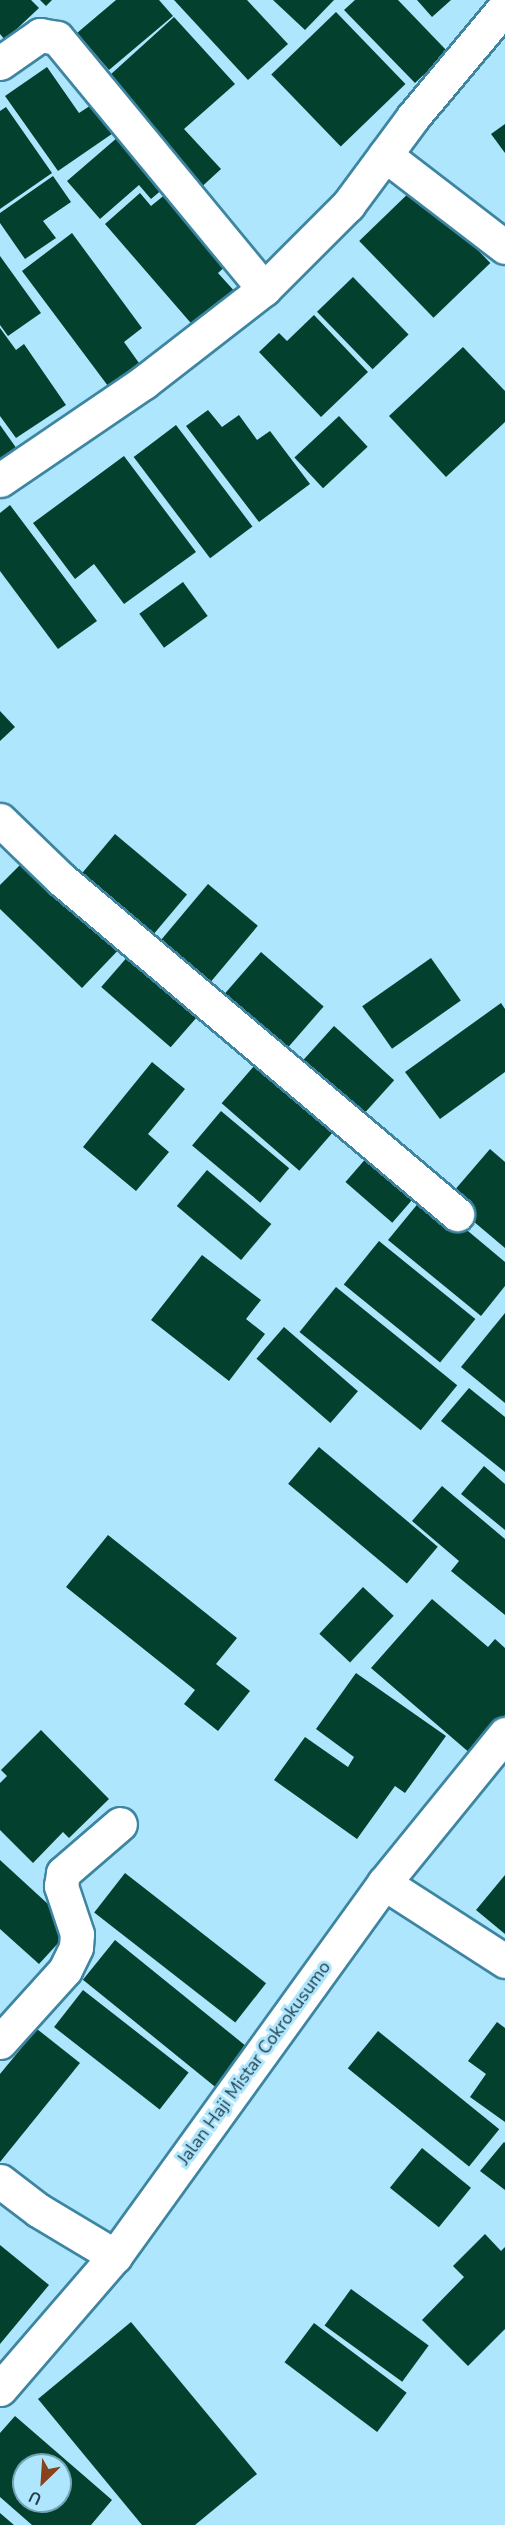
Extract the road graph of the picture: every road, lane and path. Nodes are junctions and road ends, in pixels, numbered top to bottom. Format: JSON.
{"nodes":[{"id":1,"x":505,"y":7,"type":"edge"},
{"id":2,"x":0,"y":63,"type":"edge"},
{"id":3,"x":385,"y":155,"type":"junction"},
{"id":4,"x":505,"y":247,"type":"edge"},
{"id":5,"x":264,"y":289,"type":"junction"},
{"id":6,"x":0,"y":480,"type":"edge"},
{"id":7,"x":0,"y":820,"type":"edge"},
{"id":8,"x":457,"y":1214,"type":"dead end"},
{"id":9,"x":505,"y":1734,"type":"edge"},
{"id":10,"x":120,"y":1824,"type":"dead end"},
{"id":11,"x":384,"y":1883,"type":"junction"},
{"id":12,"x":505,"y":1961,"type":"edge"},
{"id":13,"x":0,"y":2042,"type":"edge"},
{"id":14,"x":0,"y":2181,"type":"edge"},
{"id":15,"x":115,"y":2256,"type":"junction"},
{"id":16,"x":0,"y":2389,"type":"edge"}],
"edges":[{"from":1,"to":3,"type":"street"},
{"from":2,"to":5,"type":"street"},
{"from":3,"to":4,"type":"street"},
{"from":3,"to":5,"type":"street"},
{"from":5,"to":6,"type":"street"},
{"from":7,"to":8,"type":"street"},
{"from":9,"to":11,"type":"street","name":"Jalan Haji Mistar Cokrokusumo"},
{"from":10,"to":13,"type":"street"},
{"from":11,"to":12,"type":"street"},
{"from":11,"to":15,"type":"street","name":"Jalan Haji Mistar Cokrokusumo"},
{"from":14,"to":15,"type":"street"},
{"from":15,"to":16,"type":"street","name":"Jalan Haji Mistar Cokrokusumo"}]}
